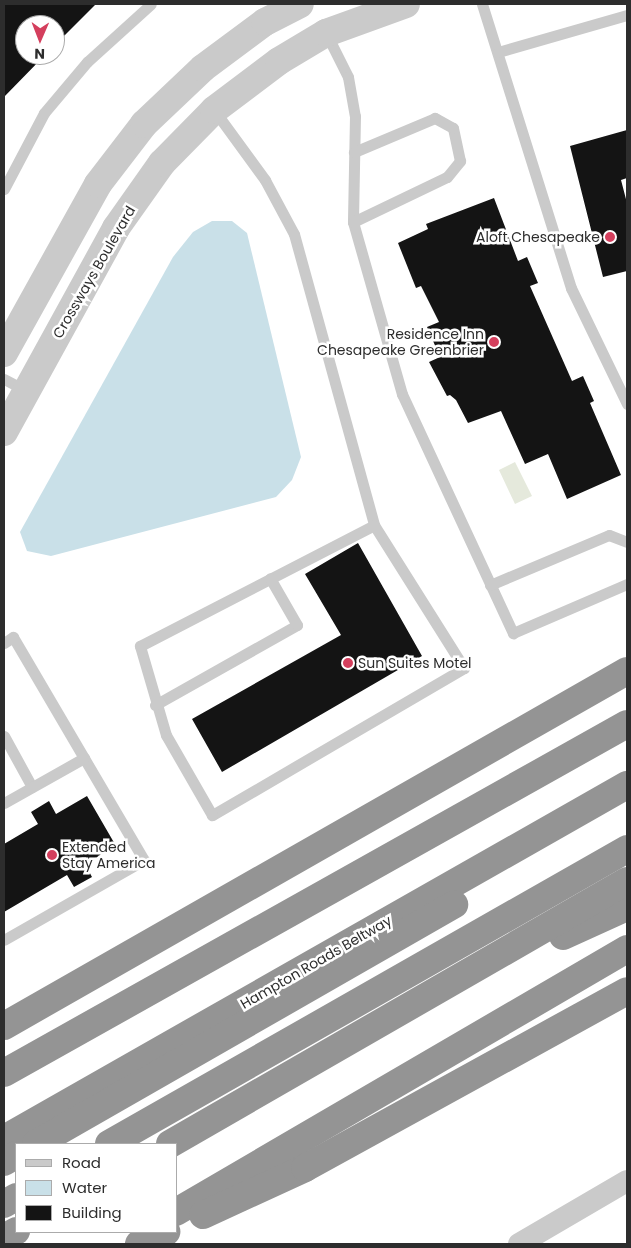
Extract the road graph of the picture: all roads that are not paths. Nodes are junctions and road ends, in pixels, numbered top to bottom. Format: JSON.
{"nodes":[{"id":1,"x":151,"y":4,"type":"edge"},
{"id":2,"x":300,"y":4,"type":"edge"},
{"id":3,"x":406,"y":4,"type":"edge"},
{"id":4,"x":482,"y":4,"type":"edge"},
{"id":5,"x":627,"y":15,"type":"edge"},
{"id":6,"x":326,"y":33,"type":"junction"},
{"id":7,"x":498,"y":52,"type":"junction"},
{"id":8,"x":214,"y":110,"type":"junction"},
{"id":9,"x":354,"y":152,"type":"junction"},
{"id":10,"x":4,"y":189,"type":"edge"},
{"id":11,"x":353,"y":222,"type":"junction"},
{"id":12,"x":4,"y":354,"type":"edge"},
{"id":13,"x":4,"y":378,"type":"edge"},
{"id":14,"x":27,"y":391,"type":"junction"},
{"id":15,"x":627,"y":404,"type":"edge"},
{"id":16,"x":4,"y":432,"type":"edge"},
{"id":17,"x":374,"y":525,"type":"junction"},
{"id":18,"x":627,"y":542,"type":"edge"},
{"id":19,"x":270,"y":578,"type":"junction"},
{"id":20,"x":627,"y":584,"type":"edge"},
{"id":21,"x":490,"y":585,"type":"junction"},
{"id":22,"x":4,"y":642,"type":"edge"},
{"id":23,"x":627,"y":671,"type":"edge"},
{"id":24,"x":155,"y":705,"type":"junction"},
{"id":25,"x":627,"y":724,"type":"edge"},
{"id":26,"x":4,"y":736,"type":"edge"},
{"id":27,"x":84,"y":758,"type":"junction"},
{"id":28,"x":627,"y":785,"type":"edge"},
{"id":29,"x":32,"y":787,"type":"junction"},
{"id":30,"x":4,"y":803,"type":"edge"},
{"id":31,"x":627,"y":807,"type":"edge"},
{"id":32,"x":627,"y":848,"type":"edge"},
{"id":33,"x":627,"y":881,"type":"edge"},
{"id":34,"x":627,"y":907,"type":"edge"},
{"id":35,"x":4,"y":940,"type":"edge"},
{"id":36,"x":627,"y":949,"type":"edge"},
{"id":37,"x":627,"y":991,"type":"edge"},
{"id":38,"x":422,"y":998,"type":"junction"},
{"id":39,"x":4,"y":1026,"type":"edge"},
{"id":40,"x":4,"y":1073,"type":"edge"},
{"id":41,"x":4,"y":1139,"type":"edge"},
{"id":42,"x":38,"y":1143,"type":"edge"},
{"id":43,"x":111,"y":1143,"type":"edge"},
{"id":44,"x":172,"y":1143,"type":"edge"},
{"id":45,"x":15,"y":1156,"type":"edge"},
{"id":46,"x":4,"y":1162,"type":"edge"},
{"id":47,"x":627,"y":1181,"type":"edge"},
{"id":48,"x":15,"y":1198,"type":"edge"},
{"id":49,"x":4,"y":1204,"type":"edge"},
{"id":50,"x":178,"y":1211,"type":"edge"},
{"id":51,"x":178,"y":1226,"type":"edge"},
{"id":52,"x":15,"y":1232,"type":"edge"},
{"id":53,"x":141,"y":1233,"type":"edge"},
{"id":54,"x":164,"y":1233,"type":"edge"},
{"id":55,"x":4,"y":1238,"type":"edge"},
{"id":56,"x":122,"y":1244,"type":"edge"},
{"id":57,"x":139,"y":1244,"type":"edge"},
{"id":58,"x":519,"y":1244,"type":"edge"}],
"edges":[{"from":1,"to":10,"type":"lane"},
{"from":2,"to":12,"type":"street"},
{"from":3,"to":6,"type":"street","name":"Crossways Boulevard"},
{"from":4,"to":7,"type":"lane"},
{"from":5,"to":7,"type":"lane"},
{"from":6,"to":8,"type":"street","name":"Crossways Boulevard"},
{"from":6,"to":9,"type":"lane"},
{"from":7,"to":15,"type":"lane"},
{"from":8,"to":14,"type":"street","name":"Crossways Boulevard"},
{"from":8,"to":17,"type":"lane"},
{"from":9,"to":11,"type":"lane"},
{"from":9,"to":11,"type":"lane"},
{"from":11,"to":21,"type":"lane"},
{"from":13,"to":14,"type":"lane"},
{"from":14,"to":16,"type":"street","name":"Crossways Boulevard"},
{"from":17,"to":19,"type":"lane"},
{"from":17,"to":24,"type":"lane"},
{"from":18,"to":21,"type":"lane"},
{"from":19,"to":24,"type":"lane"},
{"from":19,"to":24,"type":"lane"},
{"from":20,"to":21,"type":"lane"},
{"from":22,"to":27,"type":"lane"},
{"from":23,"to":39,"type":"highway"},
{"from":25,"to":40,"type":"highway"},
{"from":26,"to":29,"type":"lane"},
{"from":27,"to":29,"type":"lane"},
{"from":27,"to":35,"type":"lane"},
{"from":28,"to":41,"type":"highway","name":"Hampton Roads Beltway"},
{"from":29,"to":30,"type":"lane"},
{"from":31,"to":42,"type":"highway"},
{"from":32,"to":43,"type":"highway"},
{"from":33,"to":38,"type":"highway"},
{"from":34,"to":38,"type":"highway"},
{"from":36,"to":50,"type":"highway"},
{"from":37,"to":51,"type":"highway"},
{"from":38,"to":44,"type":"highway"},
{"from":45,"to":46,"type":"highway"},
{"from":47,"to":58,"type":"street"},
{"from":48,"to":49,"type":"highway"},
{"from":52,"to":55,"type":"highway"},
{"from":53,"to":56,"type":"highway"},
{"from":54,"to":57,"type":"highway"}]}
